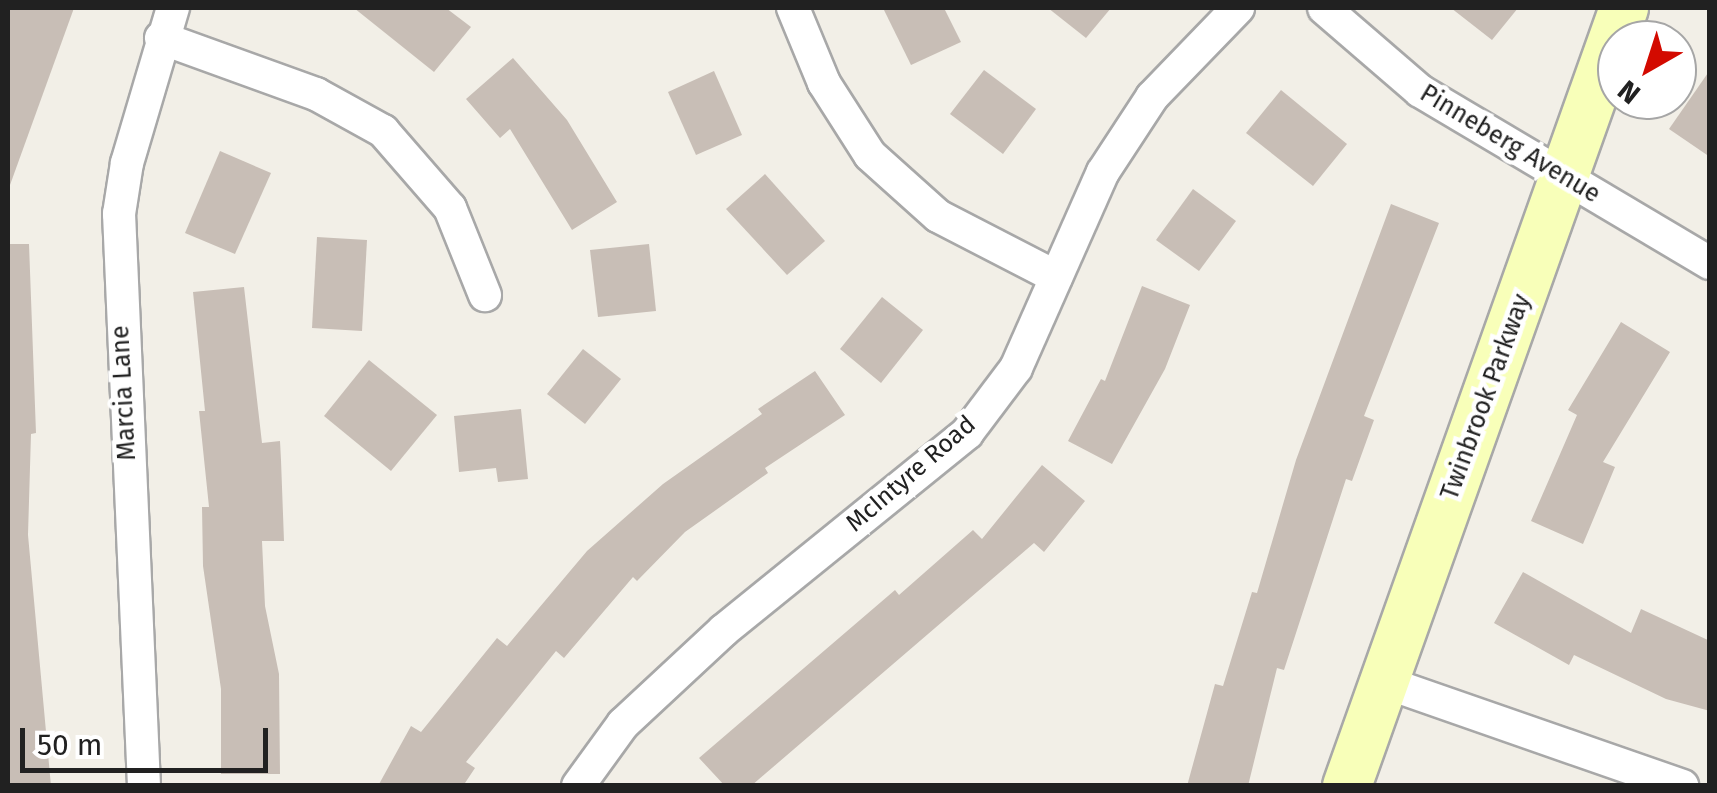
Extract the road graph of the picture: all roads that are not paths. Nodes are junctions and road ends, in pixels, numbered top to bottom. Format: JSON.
{"nodes":[{"id":1,"x":793,"y":8,"type":"edge"},
{"id":2,"x":1238,"y":8,"type":"edge"},
{"id":3,"x":1324,"y":8,"type":"edge"},
{"id":4,"x":1624,"y":8,"type":"edge"},
{"id":5,"x":167,"y":23,"type":"edge"},
{"id":6,"x":1563,"y":177,"type":"junction"},
{"id":7,"x":1710,"y":263,"type":"edge"},
{"id":8,"x":1056,"y":277,"type":"junction"},
{"id":9,"x":484,"y":295,"type":"dead end"},
{"id":10,"x":1384,"y":682,"type":"junction"},
{"id":11,"x":144,"y":786,"type":"edge"},
{"id":12,"x":578,"y":786,"type":"edge"},
{"id":13,"x":1347,"y":786,"type":"edge"},
{"id":14,"x":1682,"y":786,"type":"edge"}],
"edges":[{"from":1,"to":8,"type":"street"},
{"from":2,"to":8,"type":"street","name":"McIntyre Road"},
{"from":3,"to":6,"type":"street","name":"Pinneberg Avenue"},
{"from":4,"to":6,"type":"street","name":"Twinbrook Parkway"},
{"from":5,"to":9,"type":"street"},
{"from":5,"to":11,"type":"street","name":"Marcia Lane"},
{"from":6,"to":7,"type":"street","name":"Pinneberg Avenue"},
{"from":6,"to":10,"type":"street","name":"Twinbrook Parkway"},
{"from":8,"to":12,"type":"street","name":"McIntyre Road"},
{"from":10,"to":13,"type":"street","name":"Twinbrook Parkway"},
{"from":10,"to":14,"type":"street"}]}
